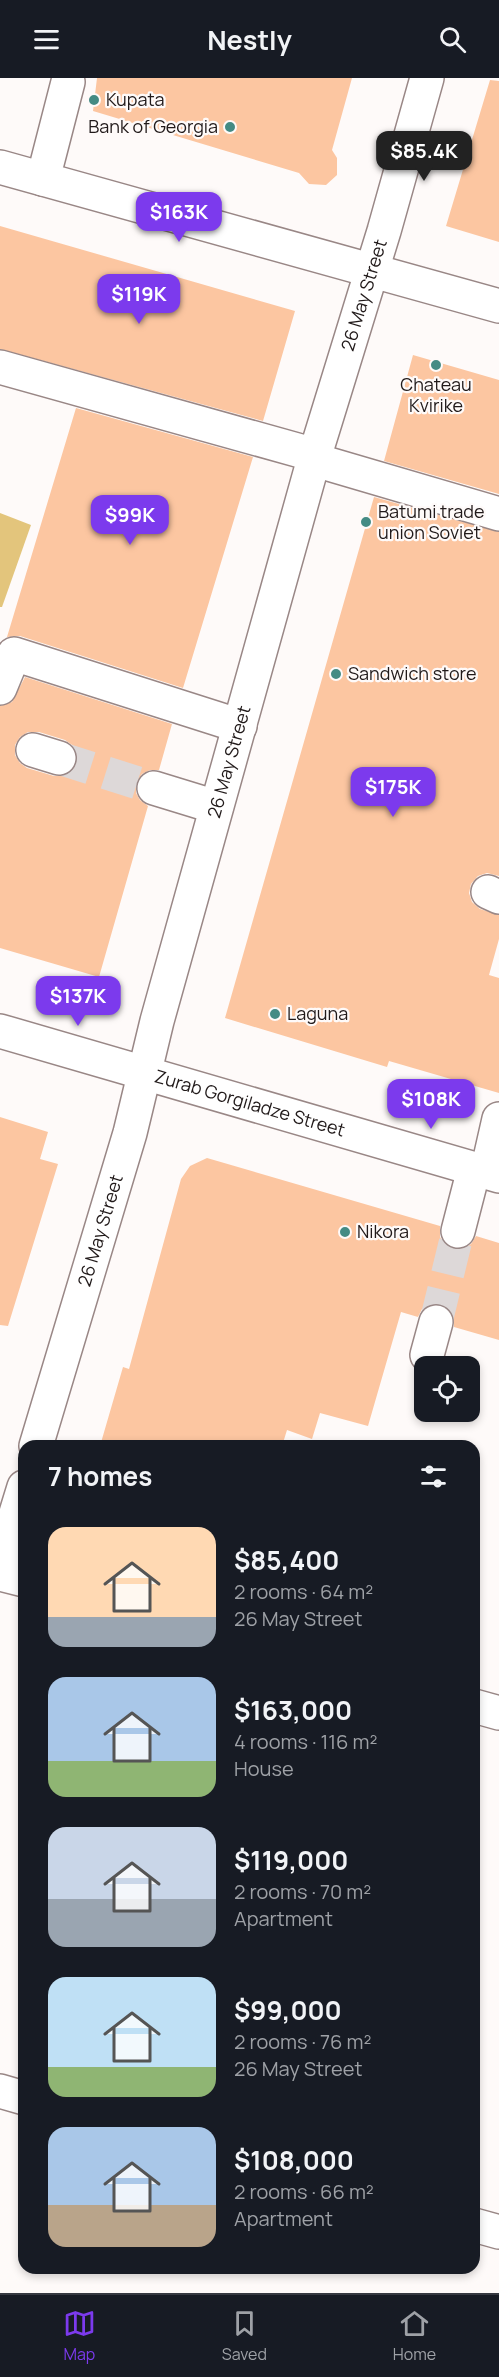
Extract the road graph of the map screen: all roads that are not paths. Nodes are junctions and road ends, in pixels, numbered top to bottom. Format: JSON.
{"nodes":[{"id":1,"x":427,"y":78,"type":"edge"},
{"id":2,"x":68,"y":82,"type":"dead end"},
{"id":3,"x":0,"y":167,"type":"edge"},
{"id":4,"x":43,"y":178,"type":"junction"},
{"id":5,"x":371,"y":271,"type":"junction"},
{"id":6,"x":499,"y":306,"type":"edge"},
{"id":7,"x":0,"y":367,"type":"edge"},
{"id":8,"x":315,"y":458,"type":"junction"},
{"id":9,"x":499,"y":514,"type":"edge"},
{"id":10,"x":0,"y":688,"type":"edge"},
{"id":11,"x":240,"y":726,"type":"junction"},
{"id":12,"x":154,"y":788,"type":"tunnel mouth"},
{"id":13,"x":216,"y":807,"type":"junction"},
{"id":14,"x":0,"y":1031,"type":"edge"},
{"id":15,"x":143,"y":1072,"type":"junction"},
{"id":16,"x":499,"y":1119,"type":"edge"},
{"id":17,"x":487,"y":1172,"type":"edge"},
{"id":18,"x":458,"y":1232,"type":"tunnel mouth"},
{"id":19,"x":435,"y":1322,"type":"tunnel mouth"},
{"id":20,"x":427,"y":1355,"type":"dead end"},
{"id":21,"x":38,"y":1440,"type":"edge"},
{"id":22,"x":18,"y":1506,"type":"edge"},
{"id":23,"x":0,"y":1565,"type":"edge"},
{"id":24,"x":0,"y":1574,"type":"edge"},
{"id":25,"x":18,"y":1578,"type":"edge"},
{"id":26,"x":480,"y":1708,"type":"edge"},
{"id":27,"x":499,"y":1713,"type":"edge"},
{"id":28,"x":0,"y":2091,"type":"edge"},
{"id":29,"x":18,"y":2096,"type":"edge"},
{"id":30,"x":480,"y":2227,"type":"edge"},
{"id":31,"x":499,"y":2232,"type":"edge"}],
"edges":[{"from":1,"to":5,"type":"street","name":"26 May Street"},
{"from":2,"to":4,"type":"street"},
{"from":3,"to":4,"type":"street"},
{"from":4,"to":5,"type":"street"},
{"from":5,"to":6,"type":"street"},
{"from":5,"to":8,"type":"street","name":"26 May Street"},
{"from":7,"to":8,"type":"street"},
{"from":8,"to":9,"type":"street"},
{"from":8,"to":11,"type":"street","name":"26 May Street"},
{"from":10,"to":11,"type":"street"},
{"from":11,"to":13,"type":"street","name":"26 May Street"},
{"from":12,"to":13,"type":"street"},
{"from":13,"to":15,"type":"street","name":"26 May Street"},
{"from":14,"to":15,"type":"street","name":"Zurab Gorgiladze Street"},
{"from":15,"to":17,"type":"street","name":"Zurab Gorgiladze Street"},
{"from":15,"to":21,"type":"street","name":"26 May Street"},
{"from":16,"to":17,"type":"street"},
{"from":17,"to":18,"type":"street"},
{"from":19,"to":20,"type":"street"},
{"from":22,"to":23,"type":"street"},
{"from":24,"to":25,"type":"street"},
{"from":26,"to":27,"type":"street"},
{"from":28,"to":29,"type":"street"},
{"from":30,"to":31,"type":"street"}]}
